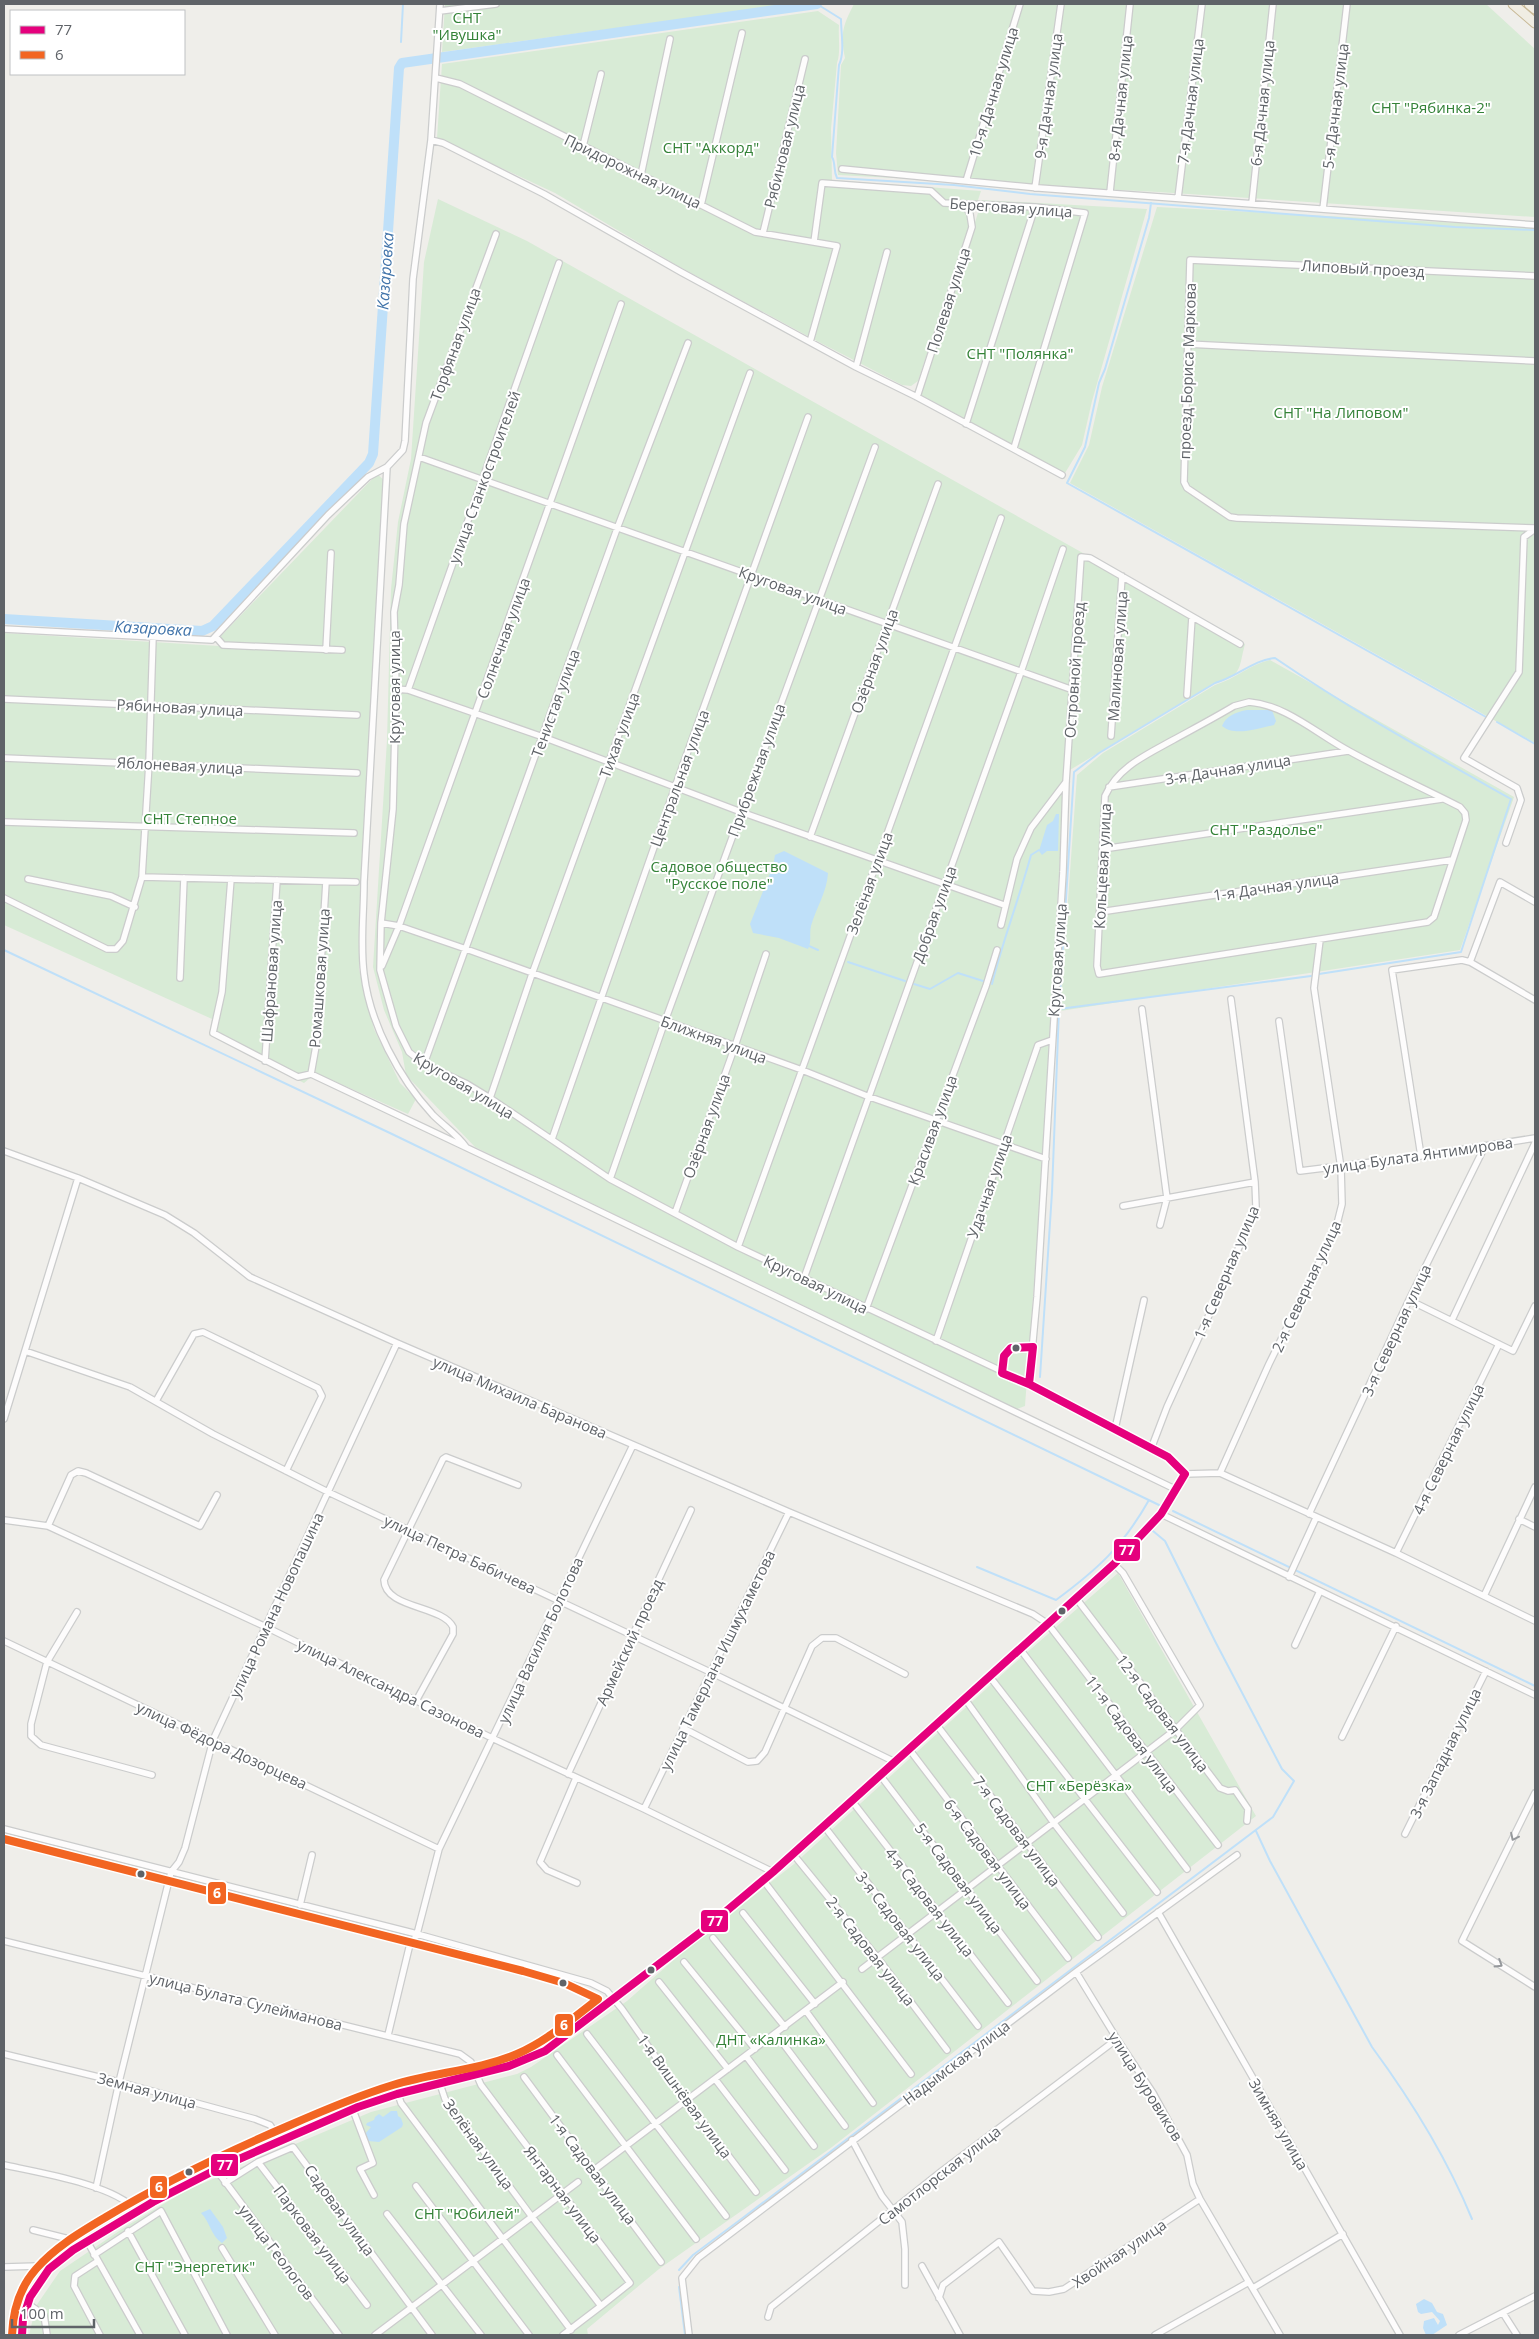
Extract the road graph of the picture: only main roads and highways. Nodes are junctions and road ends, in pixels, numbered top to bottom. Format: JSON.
{"nodes":[{"id":1,"x":1513,"y":4,"type":"edge"},
{"id":2,"x":1529,"y":4,"type":"edge"},
{"id":3,"x":1535,"y":9,"type":"edge"},
{"id":4,"x":1535,"y":22,"type":"edge"}],
"edges":[{"from":1,"to":4,"type":"highway"},
{"from":2,"to":3,"type":"highway"}]}
